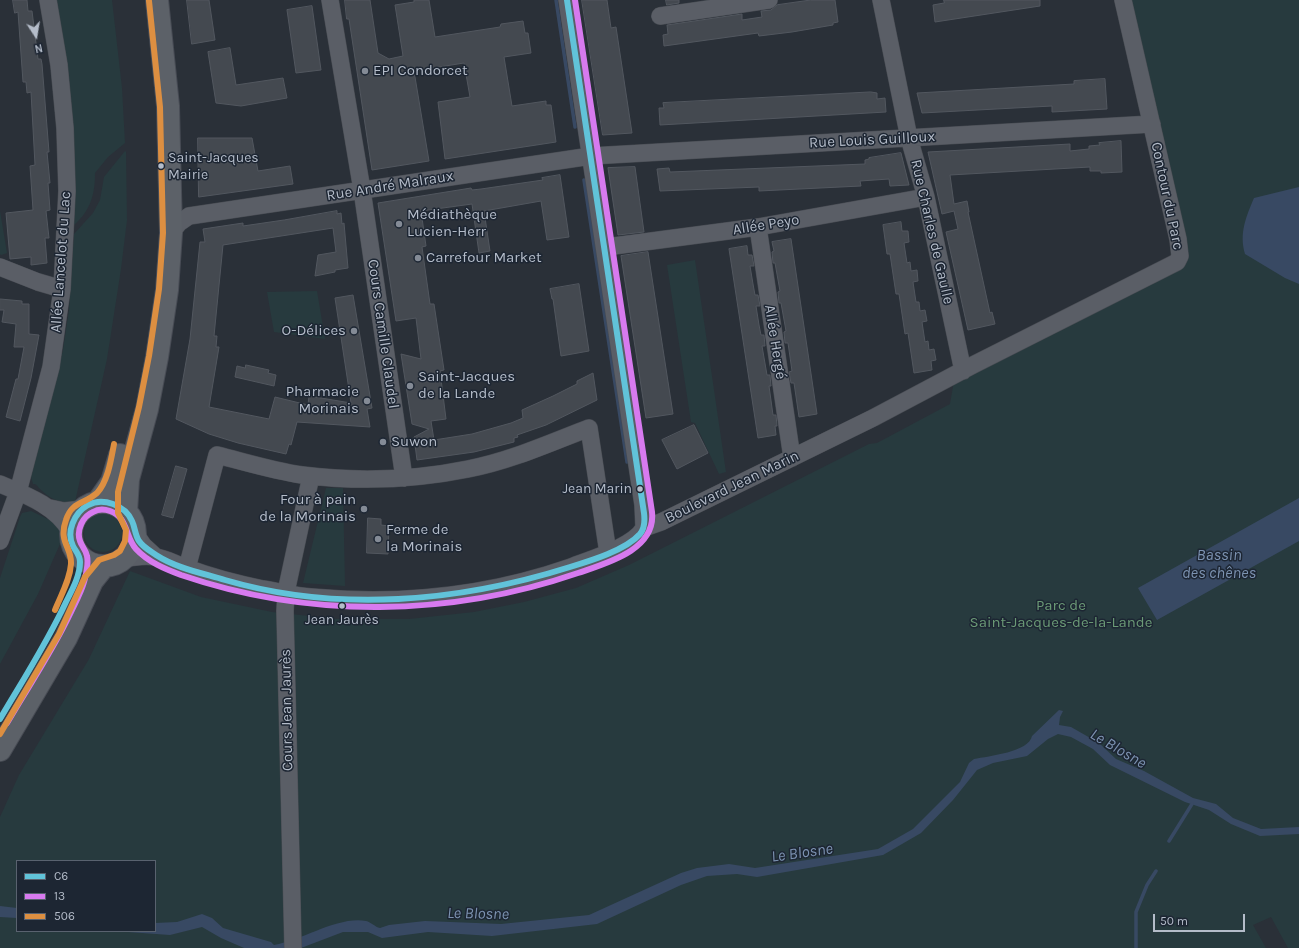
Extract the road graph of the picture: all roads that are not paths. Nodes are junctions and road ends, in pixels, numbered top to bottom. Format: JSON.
{"nodes":[{"id":1,"x":48,"y":0,"type":"edge"},
{"id":2,"x":142,"y":0,"type":"edge"},
{"id":3,"x":157,"y":0,"type":"edge"},
{"id":4,"x":330,"y":0,"type":"edge"},
{"id":5,"x":567,"y":0,"type":"edge"},
{"id":6,"x":769,"y":0,"type":"edge"},
{"id":7,"x":880,"y":0,"type":"edge"},
{"id":8,"x":1123,"y":0,"type":"edge"},
{"id":9,"x":660,"y":16,"type":"dead end"},
{"id":10,"x":1152,"y":124,"type":"junction"},
{"id":11,"x":909,"y":138,"type":"junction"},
{"id":12,"x":591,"y":156,"type":"junction"},
{"id":13,"x":362,"y":190,"type":"junction"},
{"id":14,"x":926,"y":197,"type":"junction"},
{"id":15,"x":758,"y":227,"type":"junction"},
{"id":16,"x":171,"y":233,"type":"junction"},
{"id":17,"x":606,"y":247,"type":"junction"},
{"id":18,"x":0,"y":267,"type":"edge"},
{"id":19,"x":62,"y":289,"type":"junction"},
{"id":20,"x":968,"y":368,"type":"junction"},
{"id":21,"x":792,"y":458,"type":"junction"},
{"id":22,"x":311,"y":476,"type":"junction"},
{"id":23,"x":404,"y":478,"type":"junction"},
{"id":24,"x":0,"y":484,"type":"edge"},
{"id":25,"x":18,"y":492,"type":"junction"},
{"id":26,"x":90,"y":505,"type":"junction"},
{"id":27,"x":49,"y":508,"type":"junction"},
{"id":28,"x":126,"y":512,"type":"junction"},
{"id":29,"x":644,"y":528,"type":"junction"},
{"id":30,"x":70,"y":531,"type":"junction"},
{"id":31,"x":135,"y":533,"type":"junction"},
{"id":32,"x":0,"y":541,"type":"edge"},
{"id":33,"x":608,"y":553,"type":"junction"},
{"id":34,"x":79,"y":556,"type":"junction"},
{"id":35,"x":156,"y":557,"type":"junction"},
{"id":36,"x":113,"y":562,"type":"junction"},
{"id":37,"x":187,"y":568,"type":"junction"},
{"id":38,"x":286,"y":592,"type":"junction"},
{"id":39,"x":0,"y":719,"type":"edge"},
{"id":40,"x":0,"y":750,"type":"edge"},
{"id":41,"x":293,"y":948,"type":"edge"}],
"edges":[{"from":1,"to":19,"type":"street","name":"Allée Lancelot du Lac"},
{"from":2,"to":26,"type":"main road"},
{"from":3,"to":16,"type":"main road"},
{"from":4,"to":13,"type":"street","name":"Cours Camille Claudel"},
{"from":5,"to":12,"type":"street"},
{"from":6,"to":9,"type":"street"},
{"from":7,"to":11,"type":"street","name":"Rue Charles de Gaulle"},
{"from":8,"to":10,"type":"street","name":"Contour du Parc"},
{"from":10,"to":11,"type":"street","name":"Rue Louis Guilloux"},
{"from":10,"to":20,"type":"street","name":"Contour du Parc"},
{"from":11,"to":12,"type":"street","name":"Rue Louis Guilloux"},
{"from":11,"to":14,"type":"street","name":"Rue Charles de Gaulle"},
{"from":12,"to":13,"type":"street","name":"Rue André Malraux"},
{"from":12,"to":17,"type":"street"},
{"from":13,"to":16,"type":"street","name":"Rue André Malraux"},
{"from":13,"to":23,"type":"street","name":"Cours Camille Claudel"},
{"from":14,"to":15,"type":"street","name":"Allée Peyo"},
{"from":14,"to":20,"type":"street","name":"Rue Charles de Gaulle"},
{"from":15,"to":17,"type":"street","name":"Allée Peyo"},
{"from":15,"to":21,"type":"street","name":"Allée Hergé"},
{"from":16,"to":28,"type":"main road"},
{"from":17,"to":29,"type":"street"},
{"from":18,"to":19,"type":"street"},
{"from":19,"to":25,"type":"street","name":"Allée Lancelot du Lac"},
{"from":20,"to":21,"type":"street","name":"Boulevard Jean Marin"},
{"from":21,"to":29,"type":"street","name":"Boulevard Jean Marin"},
{"from":22,"to":23,"type":"street"},
{"from":22,"to":37,"type":"street"},
{"from":22,"to":38,"type":"street","name":"Cours Jean Jaurès"},
{"from":23,"to":33,"type":"street"},
{"from":24,"to":25,"type":"street"},
{"from":25,"to":27,"type":"street"},
{"from":25,"to":32,"type":"street","name":"Allée Lancelot du Lac"},
{"from":26,"to":27,"type":"street"},
{"from":26,"to":28,"type":"main road"},
{"from":26,"to":30,"type":"main road"},
{"from":27,"to":30,"type":"street"},
{"from":28,"to":31,"type":"main road"},
{"from":29,"to":33,"type":"street","name":"Boulevard Jean Marin"},
{"from":30,"to":34,"type":"main road"},
{"from":31,"to":35,"type":"street","name":"Boulevard Jean Marin"},
{"from":31,"to":36,"type":"main road"},
{"from":33,"to":38,"type":"street","name":"Boulevard Jean Marin"},
{"from":34,"to":36,"type":"main road"},
{"from":34,"to":39,"type":"main road"},
{"from":35,"to":36,"type":"street","name":"Boulevard Jean Marin"},
{"from":35,"to":37,"type":"street","name":"Boulevard Jean Marin"},
{"from":36,"to":40,"type":"main road"},
{"from":37,"to":38,"type":"street","name":"Boulevard Jean Marin"},
{"from":38,"to":41,"type":"street","name":"Cours Jean Jaurès"}]}
